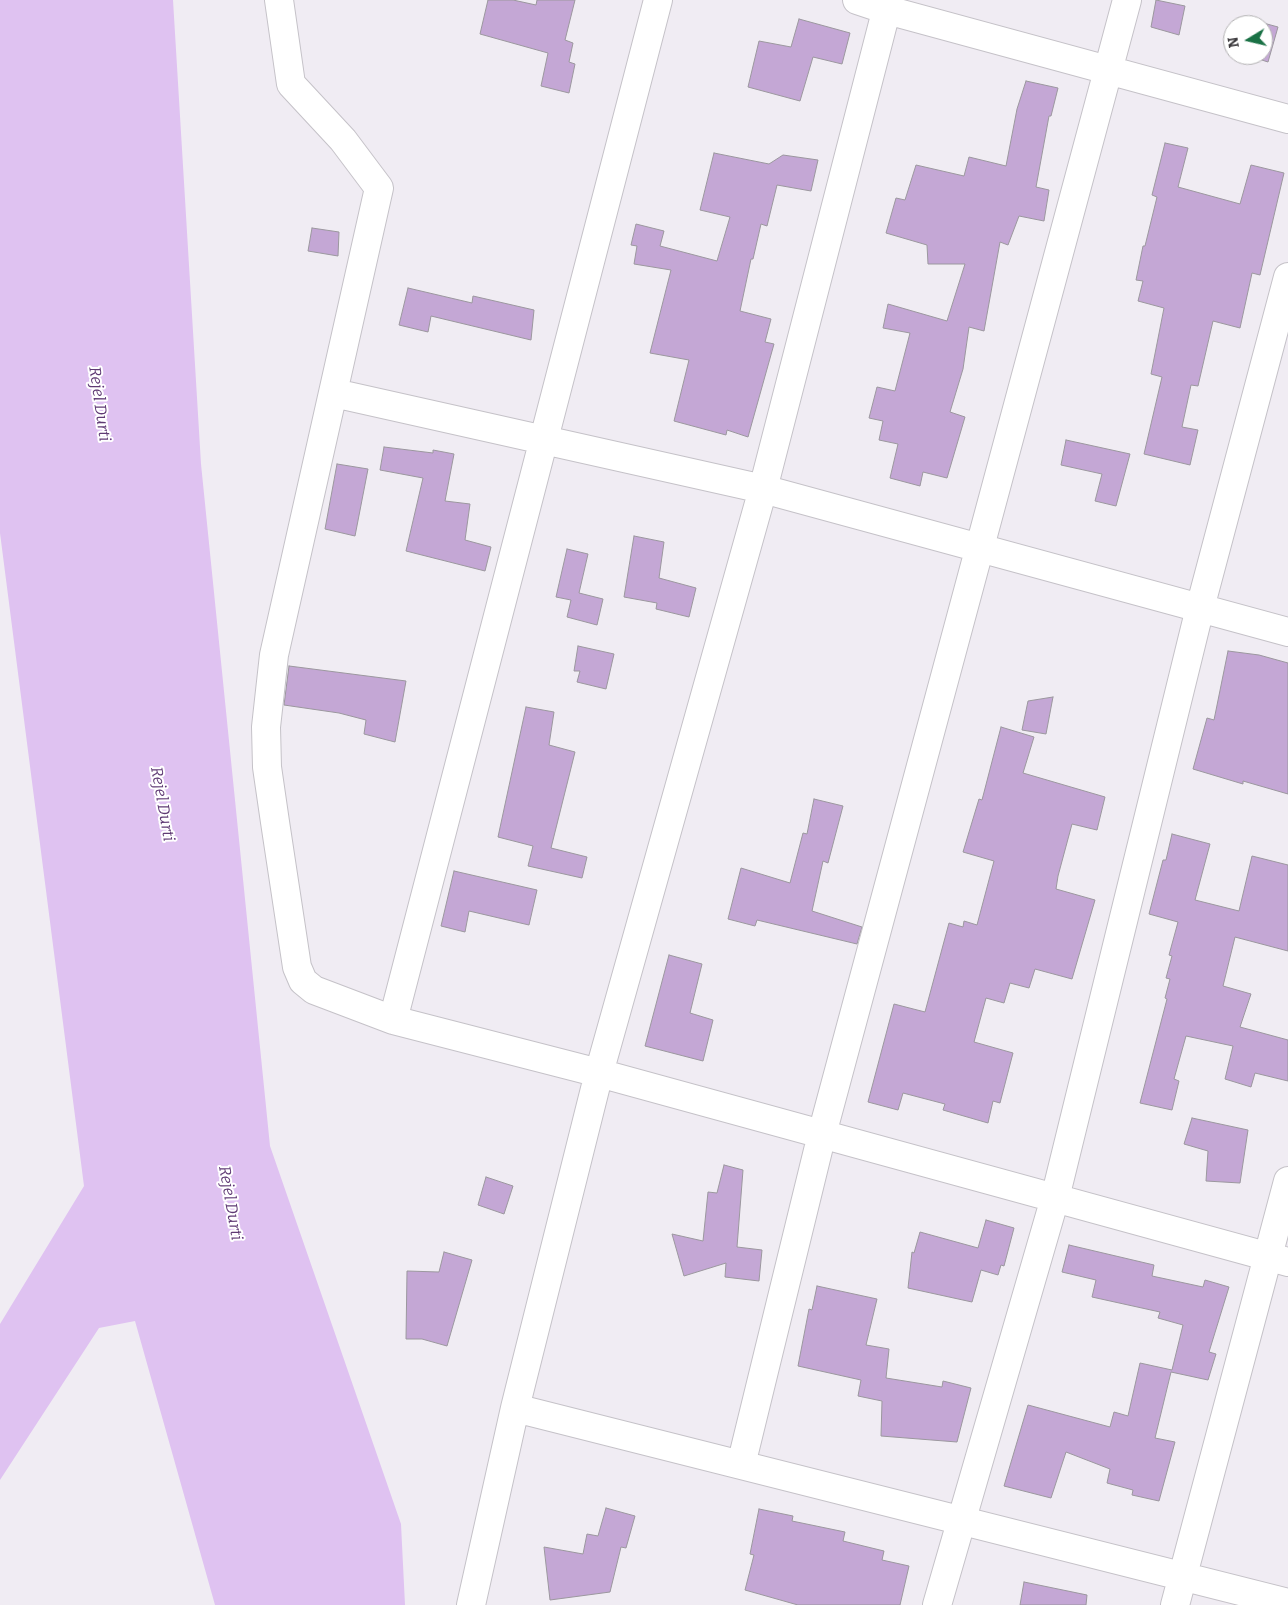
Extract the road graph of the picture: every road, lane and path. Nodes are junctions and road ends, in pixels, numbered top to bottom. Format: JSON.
{"nodes":[{"id":1,"x":279,"y":0,"type":"edge"},
{"id":2,"x":658,"y":0,"type":"edge"},
{"id":3,"x":857,"y":0,"type":"edge"},
{"id":4,"x":1127,"y":0,"type":"edge"},
{"id":5,"x":888,"y":5,"type":"edge"},
{"id":6,"x":1110,"y":71,"type":"junction"},
{"id":7,"x":1288,"y":120,"type":"edge"},
{"id":8,"x":1288,"y":277,"type":"edge"},
{"id":9,"x":334,"y":393,"type":"junction"},
{"id":10,"x":542,"y":438,"type":"junction"},
{"id":11,"x":763,"y":489,"type":"junction"},
{"id":12,"x":981,"y":548,"type":"junction"},
{"id":13,"x":1200,"y":608,"type":"junction"},
{"id":14,"x":1288,"y":632,"type":"edge"},
{"id":15,"x":393,"y":1020,"type":"junction"},
{"id":16,"x":599,"y":1073,"type":"junction"},
{"id":17,"x":822,"y":1134,"type":"junction"},
{"id":18,"x":1288,"y":1181,"type":"edge"},
{"id":19,"x":1055,"y":1198,"type":"junction"},
{"id":20,"x":1278,"y":1260,"type":"edge"},
{"id":21,"x":515,"y":1408,"type":"junction"},
{"id":22,"x":741,"y":1465,"type":"junction"},
{"id":23,"x":963,"y":1521,"type":"junction"},
{"id":24,"x":1182,"y":1576,"type":"junction"},
{"id":25,"x":1288,"y":1603,"type":"edge"},
{"id":26,"x":471,"y":1605,"type":"edge"},
{"id":27,"x":937,"y":1605,"type":"edge"},
{"id":28,"x":1175,"y":1605,"type":"edge"}],
"edges":[{"from":1,"to":9,"type":"street"},
{"from":2,"to":10,"type":"street"},
{"from":3,"to":5,"type":"street"},
{"from":4,"to":6,"type":"street"},
{"from":5,"to":6,"type":"street"},
{"from":5,"to":11,"type":"street"},
{"from":6,"to":7,"type":"street"},
{"from":6,"to":12,"type":"street"},
{"from":8,"to":13,"type":"street"},
{"from":9,"to":10,"type":"street"},
{"from":9,"to":15,"type":"street"},
{"from":10,"to":11,"type":"street"},
{"from":10,"to":15,"type":"street"},
{"from":11,"to":12,"type":"street"},
{"from":11,"to":16,"type":"street"},
{"from":12,"to":13,"type":"street"},
{"from":12,"to":17,"type":"street"},
{"from":13,"to":14,"type":"street"},
{"from":13,"to":19,"type":"street"},
{"from":15,"to":16,"type":"street"},
{"from":16,"to":17,"type":"street"},
{"from":16,"to":21,"type":"street"},
{"from":17,"to":19,"type":"street"},
{"from":17,"to":22,"type":"street"},
{"from":18,"to":20,"type":"street"},
{"from":19,"to":20,"type":"street"},
{"from":19,"to":23,"type":"street"},
{"from":20,"to":24,"type":"street"},
{"from":21,"to":22,"type":"street"},
{"from":21,"to":26,"type":"street"},
{"from":22,"to":23,"type":"street"},
{"from":23,"to":24,"type":"street"},
{"from":23,"to":27,"type":"street"},
{"from":24,"to":25,"type":"street"},
{"from":24,"to":28,"type":"street"}]}
